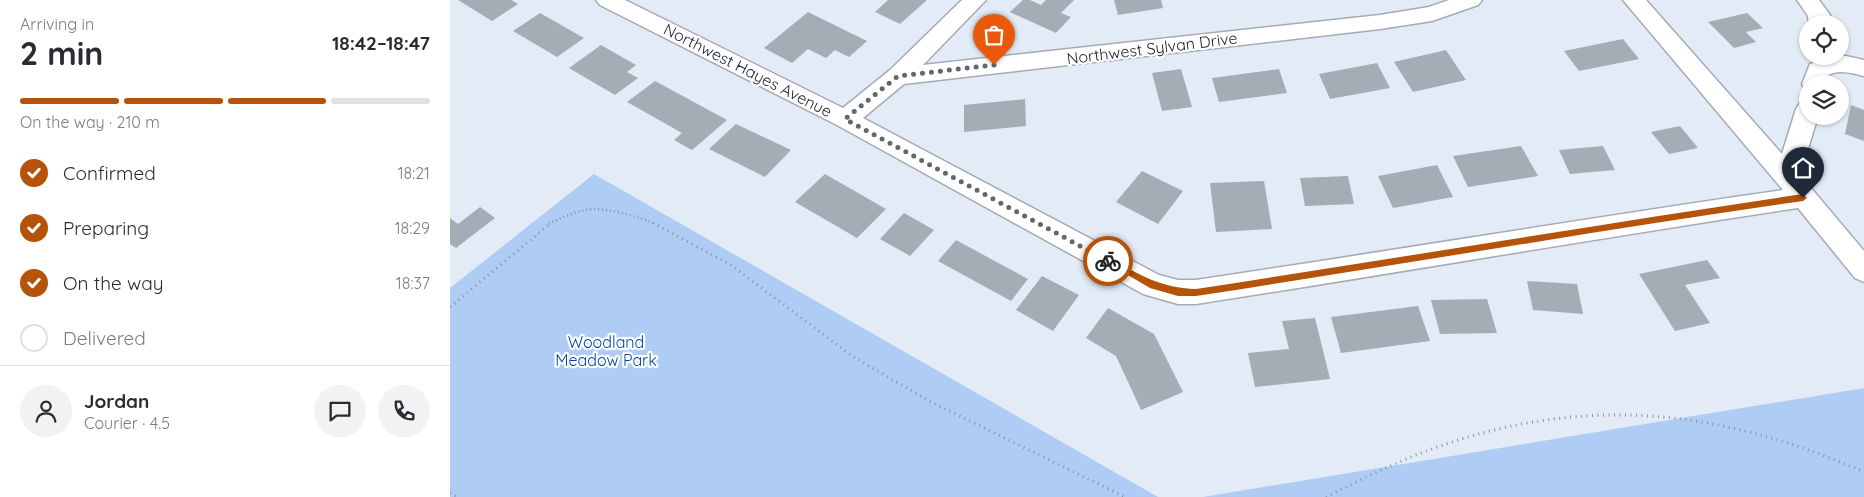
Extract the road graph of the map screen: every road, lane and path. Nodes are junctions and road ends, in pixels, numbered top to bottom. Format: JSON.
{"nodes":[{"id":1,"x":607,"y":0,"type":"edge"},
{"id":2,"x":975,"y":0,"type":"edge"},
{"id":3,"x":1471,"y":0,"type":"edge"},
{"id":4,"x":1634,"y":0,"type":"edge"},
{"id":5,"x":1808,"y":0,"type":"edge"},
{"id":6,"x":1819,"y":15,"type":"edge"},
{"id":7,"x":1849,"y":64,"type":"edge"},
{"id":8,"x":1864,"y":68,"type":"edge"},
{"id":9,"x":898,"y":76,"type":"junction"},
{"id":10,"x":845,"y":119,"type":"junction"},
{"id":11,"x":1805,"y":125,"type":"edge"},
{"id":12,"x":1795,"y":188,"type":"junction"},
{"id":13,"x":1864,"y":270,"type":"edge"},
{"id":14,"x":450,"y":307,"type":"edge"},
{"id":15,"x":1864,"y":472,"type":"edge"},
{"id":16,"x":450,"y":493,"type":"edge"},
{"id":17,"x":457,"y":497,"type":"edge"},
{"id":18,"x":1124,"y":497,"type":"edge"},
{"id":19,"x":1326,"y":497,"type":"edge"}],
"edges":[{"from":1,"to":10,"type":"street","name":"Northwest Hayes Avenue"},
{"from":2,"to":9,"type":"street"},
{"from":3,"to":9,"type":"street","name":"Northwest Sylvan Drive"},
{"from":4,"to":12,"type":"street"},
{"from":5,"to":6,"type":"street"},
{"from":7,"to":8,"type":"street"},
{"from":9,"to":10,"type":"street"},
{"from":10,"to":12,"type":"street","name":"Northwest Hayes Avenue"},
{"from":11,"to":12,"type":"street"},
{"from":12,"to":13,"type":"street"},
{"from":14,"to":18,"type":"path"},
{"from":15,"to":19,"type":"path"},
{"from":16,"to":17,"type":"path"}]}
